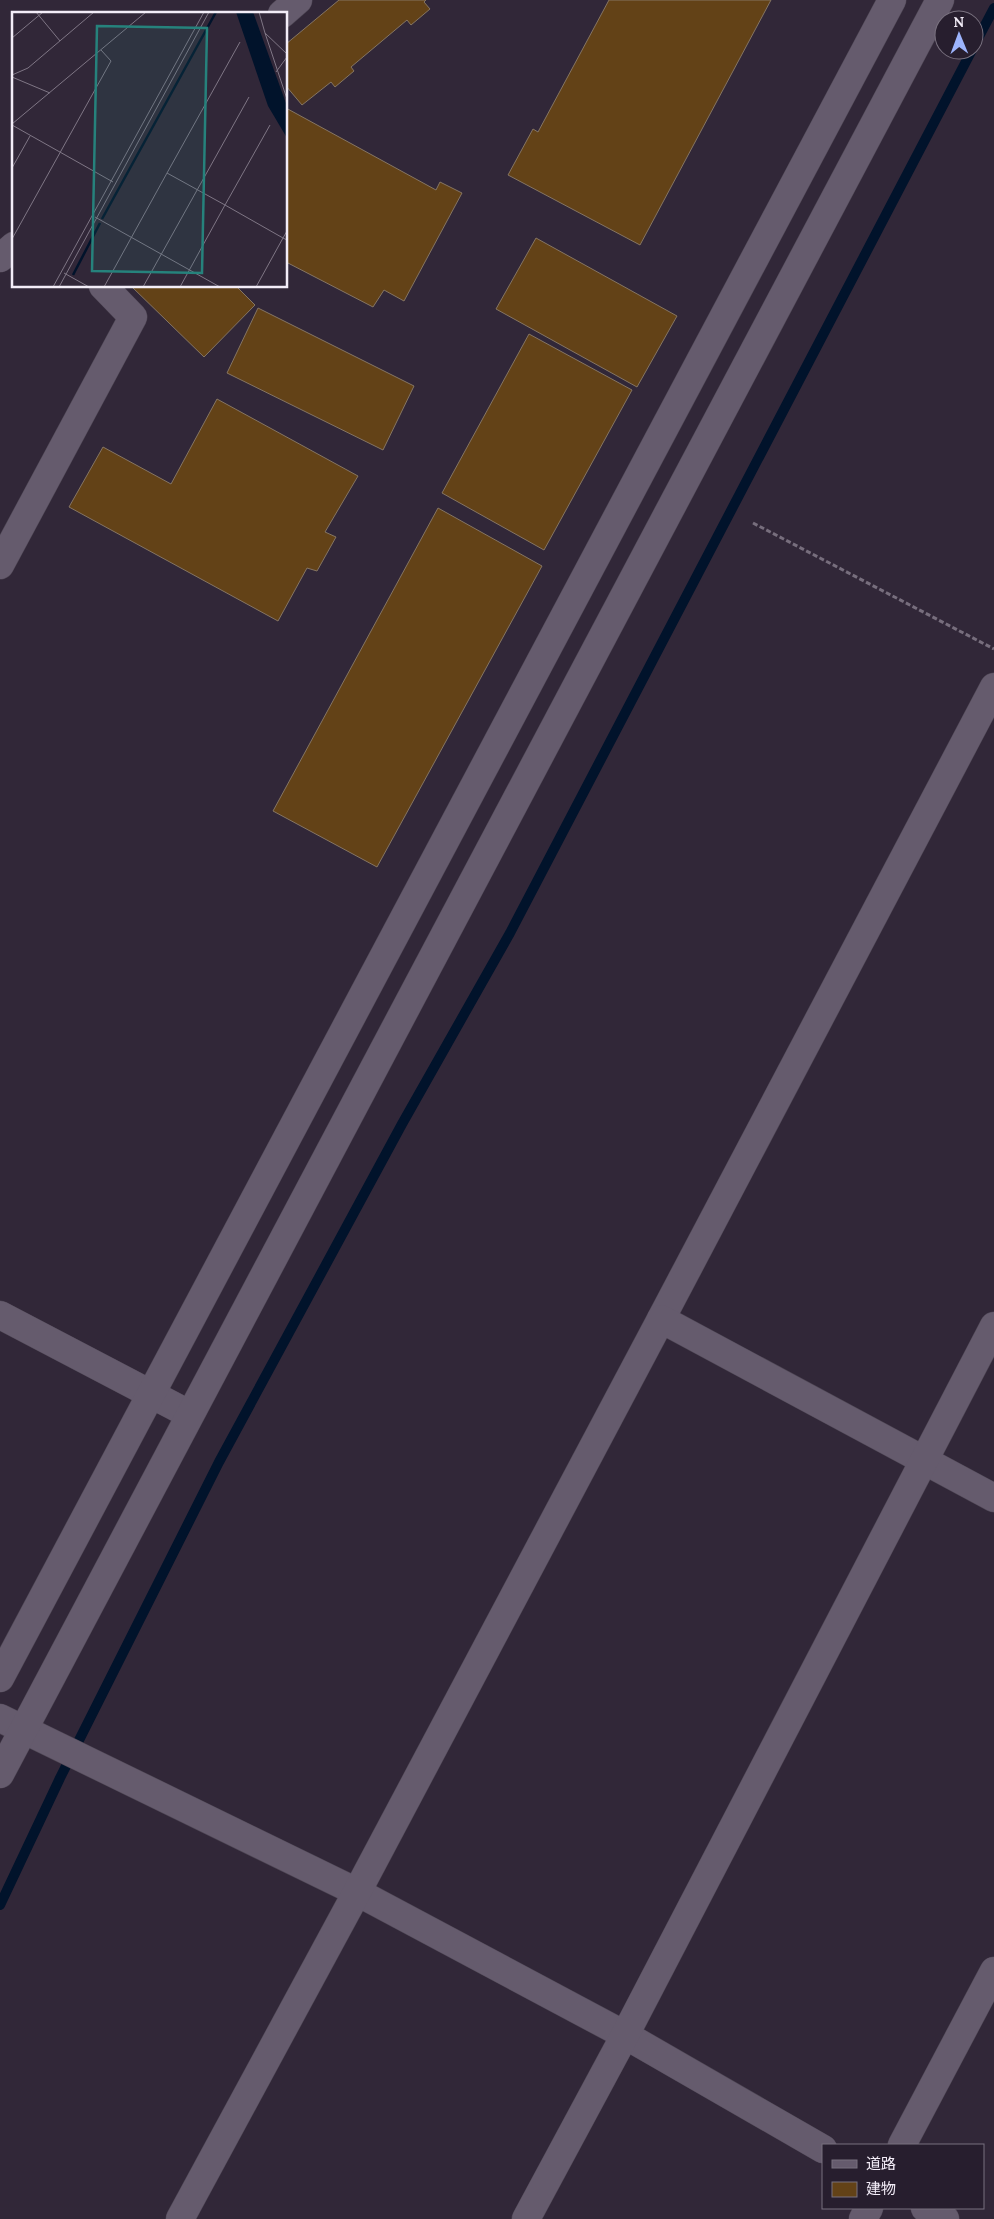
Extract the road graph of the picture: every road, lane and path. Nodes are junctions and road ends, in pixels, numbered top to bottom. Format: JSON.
{"nodes":[{"id":1,"x":298,"y":0,"type":"edge"},
{"id":2,"x":892,"y":0,"type":"edge"},
{"id":3,"x":940,"y":0,"type":"edge"},
{"id":4,"x":284,"y":12,"type":"edge"},
{"id":5,"x":12,"y":248,"type":"edge"},
{"id":6,"x":0,"y":258,"type":"edge"},
{"id":7,"x":105,"y":288,"type":"edge"},
{"id":8,"x":753,"y":523,"type":"dead end"},
{"id":9,"x":0,"y":565,"type":"edge"},
{"id":10,"x":994,"y":649,"type":"edge"},
{"id":11,"x":994,"y":687,"type":"edge"},
{"id":12,"x":0,"y":1315,"type":"edge"},
{"id":13,"x":661,"y":1319,"type":"junction"},
{"id":14,"x":994,"y":1326,"type":"edge"},
{"id":15,"x":151,"y":1395,"type":"junction"},
{"id":16,"x":189,"y":1414,"type":"junction"},
{"id":17,"x":922,"y":1460,"type":"junction"},
{"id":18,"x":994,"y":1498,"type":"edge"},
{"id":19,"x":0,"y":1678,"type":"edge"},
{"id":20,"x":12,"y":1724,"type":"edge"},
{"id":21,"x":0,"y":1774,"type":"edge"},
{"id":22,"x":357,"y":1892,"type":"junction"},
{"id":23,"x":994,"y":1971,"type":"edge"},
{"id":24,"x":625,"y":2035,"type":"junction"},
{"id":25,"x":903,"y":2144,"type":"edge"},
{"id":26,"x":822,"y":2148,"type":"edge"},
{"id":27,"x":927,"y":2209,"type":"edge"},
{"id":28,"x":180,"y":2219,"type":"edge"},
{"id":29,"x":526,"y":2219,"type":"edge"},
{"id":30,"x":945,"y":2219,"type":"edge"}],
"edges":[{"from":1,"to":4,"type":"street"},
{"from":2,"to":15,"type":"street"},
{"from":3,"to":16,"type":"street"},
{"from":5,"to":6,"type":"street"},
{"from":7,"to":9,"type":"street"},
{"from":8,"to":10,"type":"path"},
{"from":11,"to":13,"type":"street"},
{"from":12,"to":15,"type":"street"},
{"from":13,"to":17,"type":"street"},
{"from":13,"to":22,"type":"street"},
{"from":14,"to":17,"type":"street"},
{"from":15,"to":16,"type":"street"},
{"from":15,"to":19,"type":"street"},
{"from":16,"to":20,"type":"street"},
{"from":17,"to":18,"type":"street"},
{"from":17,"to":24,"type":"street"},
{"from":20,"to":21,"type":"street"},
{"from":20,"to":22,"type":"street"},
{"from":22,"to":24,"type":"street"},
{"from":22,"to":28,"type":"street"},
{"from":23,"to":25,"type":"street"},
{"from":24,"to":26,"type":"street"},
{"from":24,"to":29,"type":"street"},
{"from":27,"to":30,"type":"street"}]}
